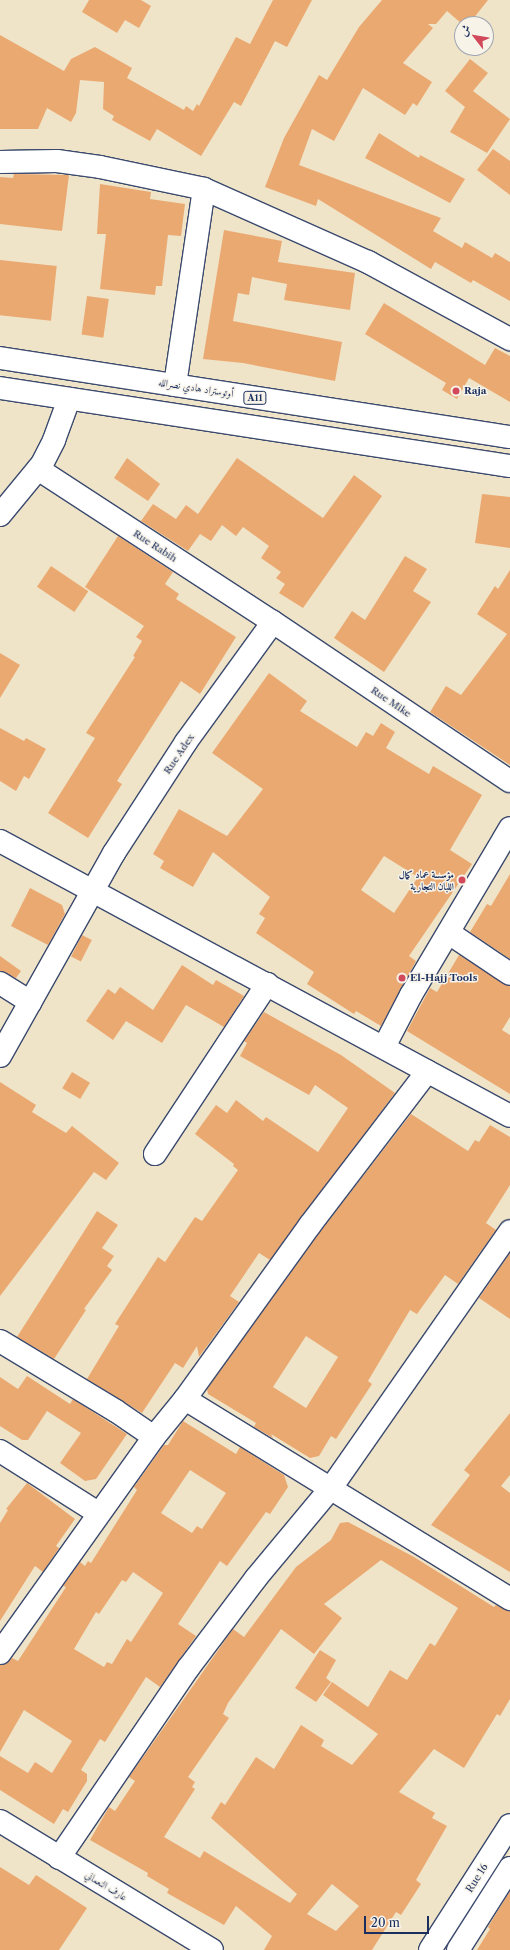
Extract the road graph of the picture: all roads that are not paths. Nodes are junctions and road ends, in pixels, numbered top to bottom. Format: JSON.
{"nodes":[{"id":1,"x":0,"y":162,"type":"edge"},
{"id":2,"x":204,"y":189,"type":"junction"},
{"id":3,"x":510,"y":339,"type":"edge"},
{"id":4,"x":0,"y":358,"type":"edge"},
{"id":5,"x":175,"y":385,"type":"junction"},
{"id":6,"x":0,"y":388,"type":"edge"},
{"id":7,"x":69,"y":399,"type":"junction"},
{"id":8,"x":510,"y":437,"type":"edge"},
{"id":9,"x":510,"y":466,"type":"edge"},
{"id":10,"x":38,"y":470,"type":"junction"},
{"id":11,"x":0,"y":515,"type":"edge"},
{"id":12,"x":273,"y":622,"type":"junction"},
{"id":13,"x":510,"y":781,"type":"edge"},
{"id":14,"x":510,"y":828,"type":"edge"},
{"id":15,"x":0,"y":841,"type":"edge"},
{"id":16,"x":91,"y":892,"type":"junction"},
{"id":17,"x":448,"y":933,"type":"junction"},
{"id":18,"x":510,"y":974,"type":"edge"},
{"id":19,"x":0,"y":983,"type":"edge"},
{"id":20,"x":267,"y":984,"type":"junction"},
{"id":21,"x":30,"y":1002,"type":"junction"},
{"id":22,"x":384,"y":1047,"type":"junction"},
{"id":23,"x":0,"y":1056,"type":"edge"},
{"id":24,"x":427,"y":1072,"type":"junction"},
{"id":25,"x":510,"y":1116,"type":"edge"},
{"id":26,"x":155,"y":1154,"type":"dead end"},
{"id":27,"x":510,"y":1231,"type":"edge"},
{"id":28,"x":0,"y":1341,"type":"edge"},
{"id":29,"x":185,"y":1399,"type":"junction"},
{"id":30,"x":154,"y":1437,"type":"junction"},
{"id":31,"x":0,"y":1451,"type":"edge"},
{"id":32,"x":331,"y":1488,"type":"junction"},
{"id":33,"x":98,"y":1513,"type":"junction"},
{"id":34,"x":510,"y":1599,"type":"edge"},
{"id":35,"x":0,"y":1653,"type":"edge"},
{"id":36,"x":0,"y":1821,"type":"edge"},
{"id":37,"x":510,"y":1825,"type":"edge"},
{"id":38,"x":59,"y":1858,"type":"junction"},
{"id":39,"x":510,"y":1868,"type":"edge"},
{"id":40,"x":212,"y":1950,"type":"edge"},
{"id":41,"x":430,"y":1950,"type":"edge"},
{"id":42,"x":458,"y":1950,"type":"edge"}],
"edges":[{"from":1,"to":2,"type":"main road"},
{"from":2,"to":3,"type":"main road"},
{"from":2,"to":5,"type":"main road"},
{"from":4,"to":5,"type":"main road","name":"أوتوستراد هادي نصرالله","number":"A11"},
{"from":5,"to":8,"type":"main road","name":"أوتوستراد هادي نصرالله","number":"A11"},
{"from":6,"to":7,"type":"main road"},
{"from":7,"to":9,"type":"main road"},
{"from":7,"to":10,"type":"main road"},
{"from":10,"to":11,"type":"main road"},
{"from":10,"to":12,"type":"main road","name":"Rue Rabih"},
{"from":12,"to":13,"type":"main road","name":"Rue Mike"},
{"from":12,"to":16,"type":"main road","name":"Rue Adex"},
{"from":14,"to":17,"type":"main road"},
{"from":15,"to":16,"type":"main road"},
{"from":16,"to":20,"type":"main road"},
{"from":16,"to":21,"type":"main road","name":"Rue Adex"},
{"from":17,"to":18,"type":"main road"},
{"from":17,"to":22,"type":"main road"},
{"from":19,"to":21,"type":"main road"},
{"from":20,"to":22,"type":"main road"},
{"from":20,"to":26,"type":"main road"},
{"from":21,"to":23,"type":"main road","name":"Rue Adex"},
{"from":22,"to":24,"type":"main road"},
{"from":24,"to":25,"type":"main road"},
{"from":24,"to":29,"type":"main road"},
{"from":27,"to":32,"type":"main road"},
{"from":28,"to":30,"type":"main road"},
{"from":29,"to":30,"type":"main road"},
{"from":29,"to":32,"type":"main road"},
{"from":30,"to":33,"type":"main road"},
{"from":31,"to":33,"type":"main road"},
{"from":32,"to":34,"type":"main road"},
{"from":32,"to":38,"type":"main road"},
{"from":33,"to":35,"type":"main road"},
{"from":36,"to":38,"type":"main road","name":"عارف النعماني"},
{"from":37,"to":41,"type":"main road","name":"Rue 16"},
{"from":38,"to":40,"type":"main road","name":"عارف النعماني"},
{"from":39,"to":42,"type":"main road"}]}
